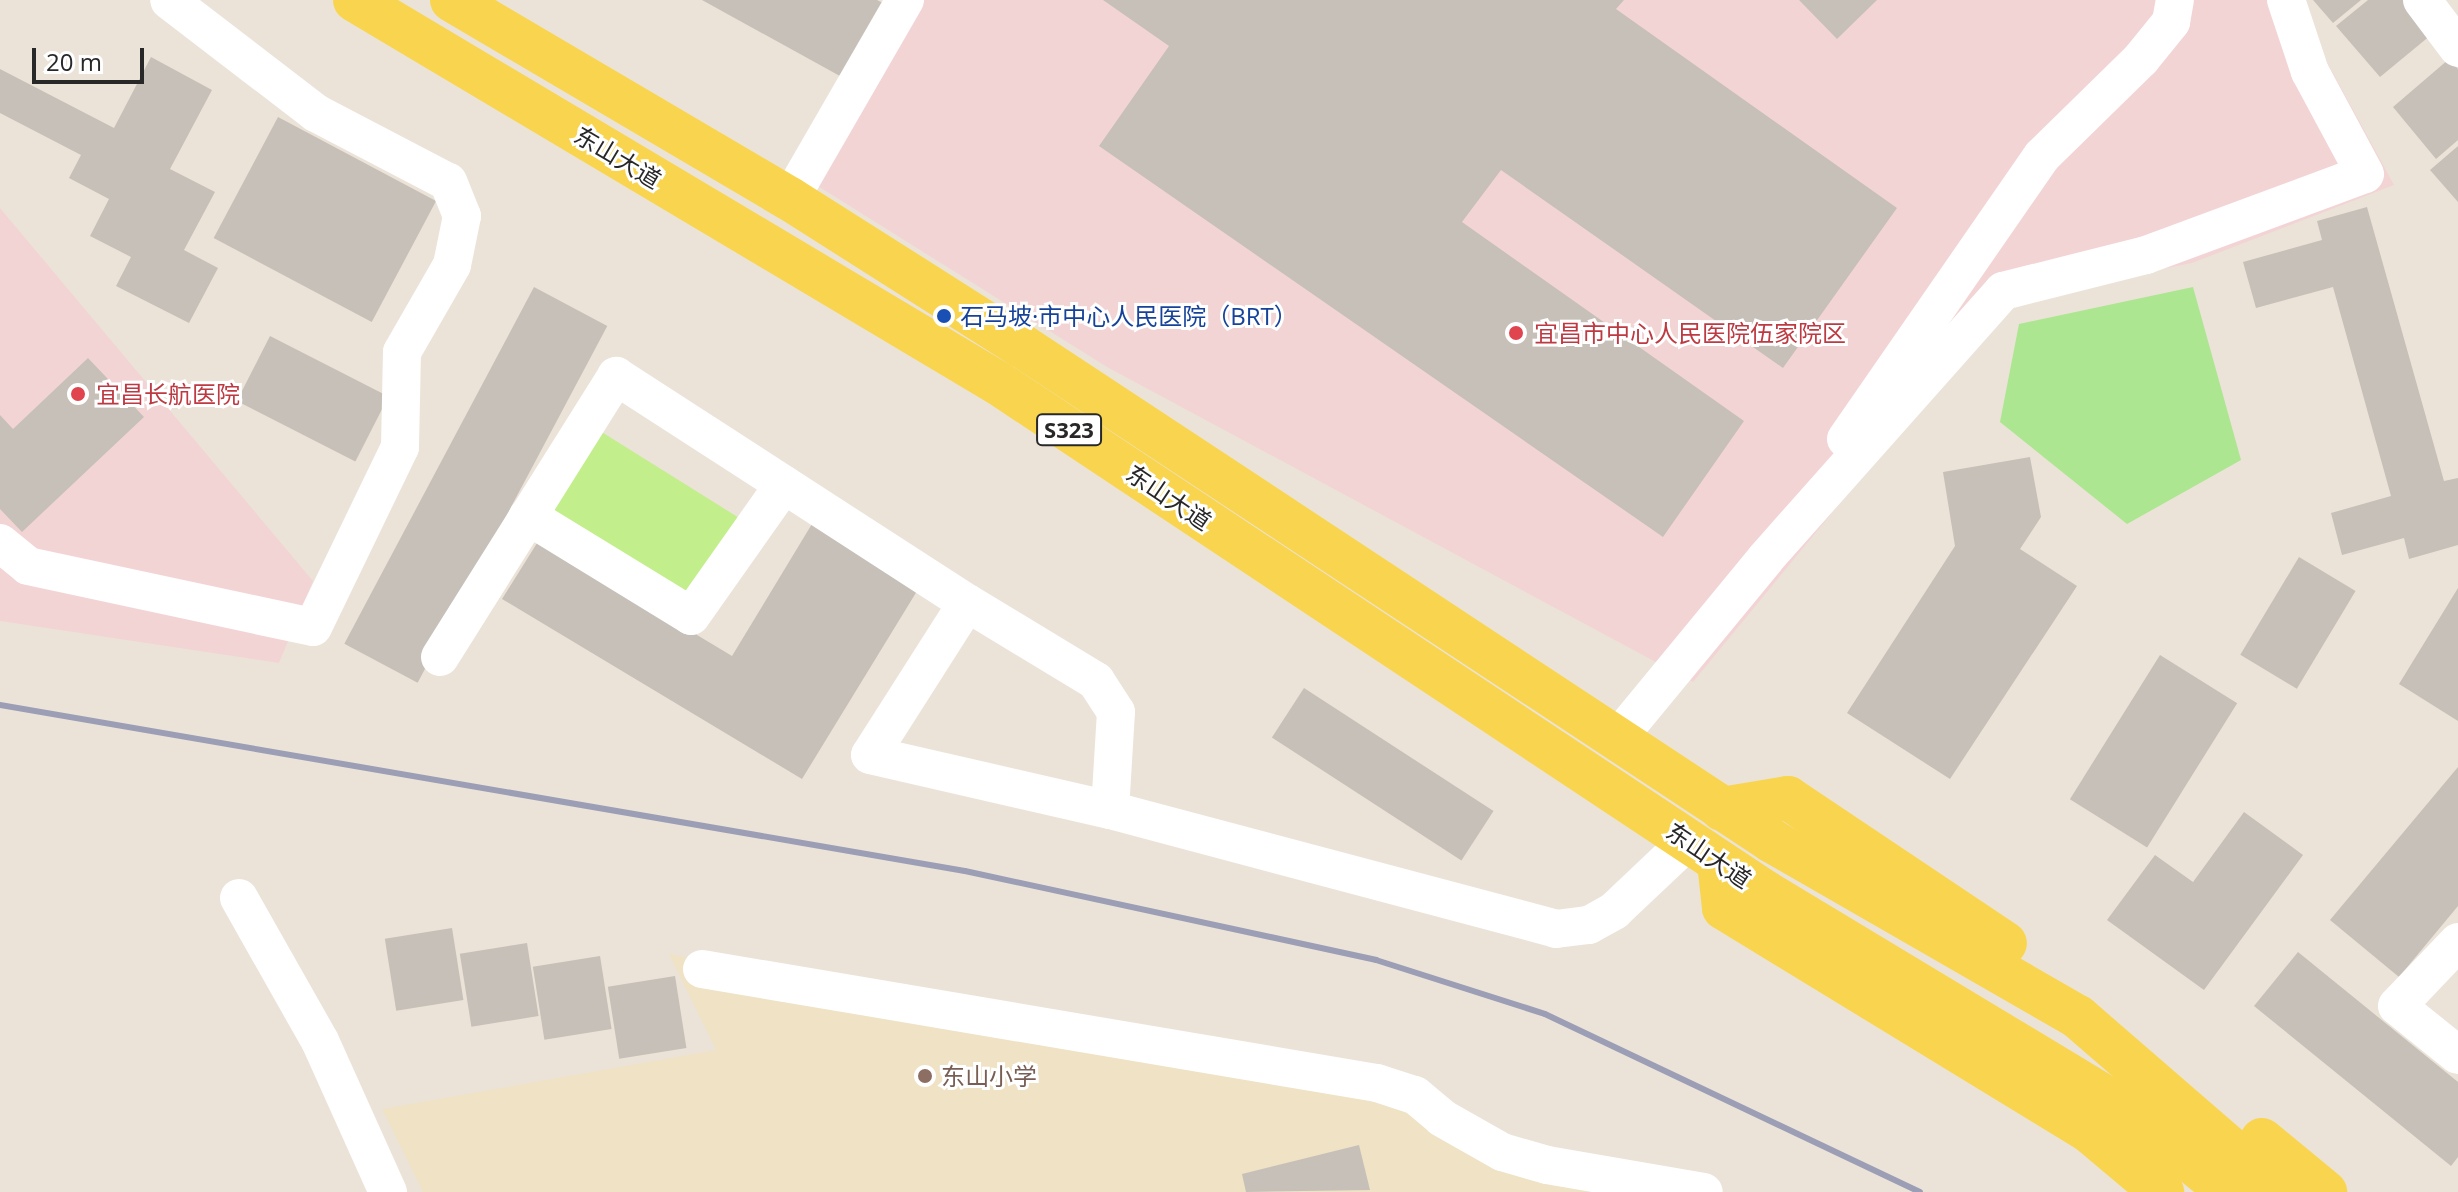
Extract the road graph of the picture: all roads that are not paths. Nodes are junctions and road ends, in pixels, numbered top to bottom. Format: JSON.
{"nodes":[{"id":1,"x":169,"y":0,"type":"edge"},
{"id":2,"x":355,"y":0,"type":"edge"},
{"id":3,"x":452,"y":0,"type":"edge"},
{"id":4,"x":905,"y":0,"type":"edge"},
{"id":5,"x":2286,"y":0,"type":"edge"},
{"id":6,"x":2422,"y":0,"type":"edge"},
{"id":7,"x":2169,"y":7,"type":"edge"},
{"id":8,"x":2458,"y":48,"type":"edge"},
{"id":9,"x":790,"y":199,"type":"junction"},
{"id":10,"x":784,"y":484,"type":"junction"},
{"id":11,"x":528,"y":516,"type":"junction"},
{"id":12,"x":9,"y":557,"type":"edge"},
{"id":13,"x":1766,"y":558,"type":"junction"},
{"id":14,"x":967,"y":603,"type":"junction"},
{"id":15,"x":440,"y":657,"type":"dead end"},
{"id":16,"x":1617,"y":739,"type":"junction"},
{"id":17,"x":1722,"y":809,"type":"junction"},
{"id":18,"x":1110,"y":810,"type":"junction"},
{"id":19,"x":1703,"y":851,"type":"junction"},
{"id":20,"x":239,"y":898,"type":"dead end"},
{"id":21,"x":2458,"y":942,"type":"edge"},
{"id":22,"x":702,"y":969,"type":"dead end"},
{"id":23,"x":2458,"y":1055,"type":"edge"},
{"id":24,"x":388,"y":1192,"type":"edge"},
{"id":25,"x":1704,"y":1192,"type":"edge"},
{"id":26,"x":2162,"y":1192,"type":"edge"},
{"id":27,"x":2229,"y":1192,"type":"edge"},
{"id":28,"x":2280,"y":1192,"type":"edge"},
{"id":29,"x":2325,"y":1192,"type":"edge"}],
"edges":[{"from":1,"to":12,"type":"street"},
{"from":2,"to":19,"type":"main road","name":"东山大道","number":"S323"},
{"from":3,"to":9,"type":"main road","name":"东山大道","number":"S323"},
{"from":4,"to":9,"type":"street"},
{"from":5,"to":13,"type":"street"},
{"from":6,"to":8,"type":"street"},
{"from":7,"to":13,"type":"street"},
{"from":9,"to":16,"type":"main road","name":"东山大道","number":"S323"},
{"from":10,"to":11,"type":"street"},
{"from":10,"to":11,"type":"street"},
{"from":10,"to":14,"type":"street"},
{"from":11,"to":15,"type":"street"},
{"from":13,"to":16,"type":"street"},
{"from":14,"to":18,"type":"street"},
{"from":14,"to":18,"type":"street"},
{"from":16,"to":17,"type":"main road","name":"东山大道","number":"S323"},
{"from":17,"to":28,"type":"main road","name":"东山大道","number":"S323"},
{"from":17,"to":29,"type":"main road"},
{"from":18,"to":19,"type":"street"},
{"from":19,"to":26,"type":"main road"},
{"from":19,"to":27,"type":"main road","name":"东山大道","number":"S323"},
{"from":20,"to":24,"type":"street"},
{"from":21,"to":23,"type":"street"},
{"from":22,"to":25,"type":"street"}]}
